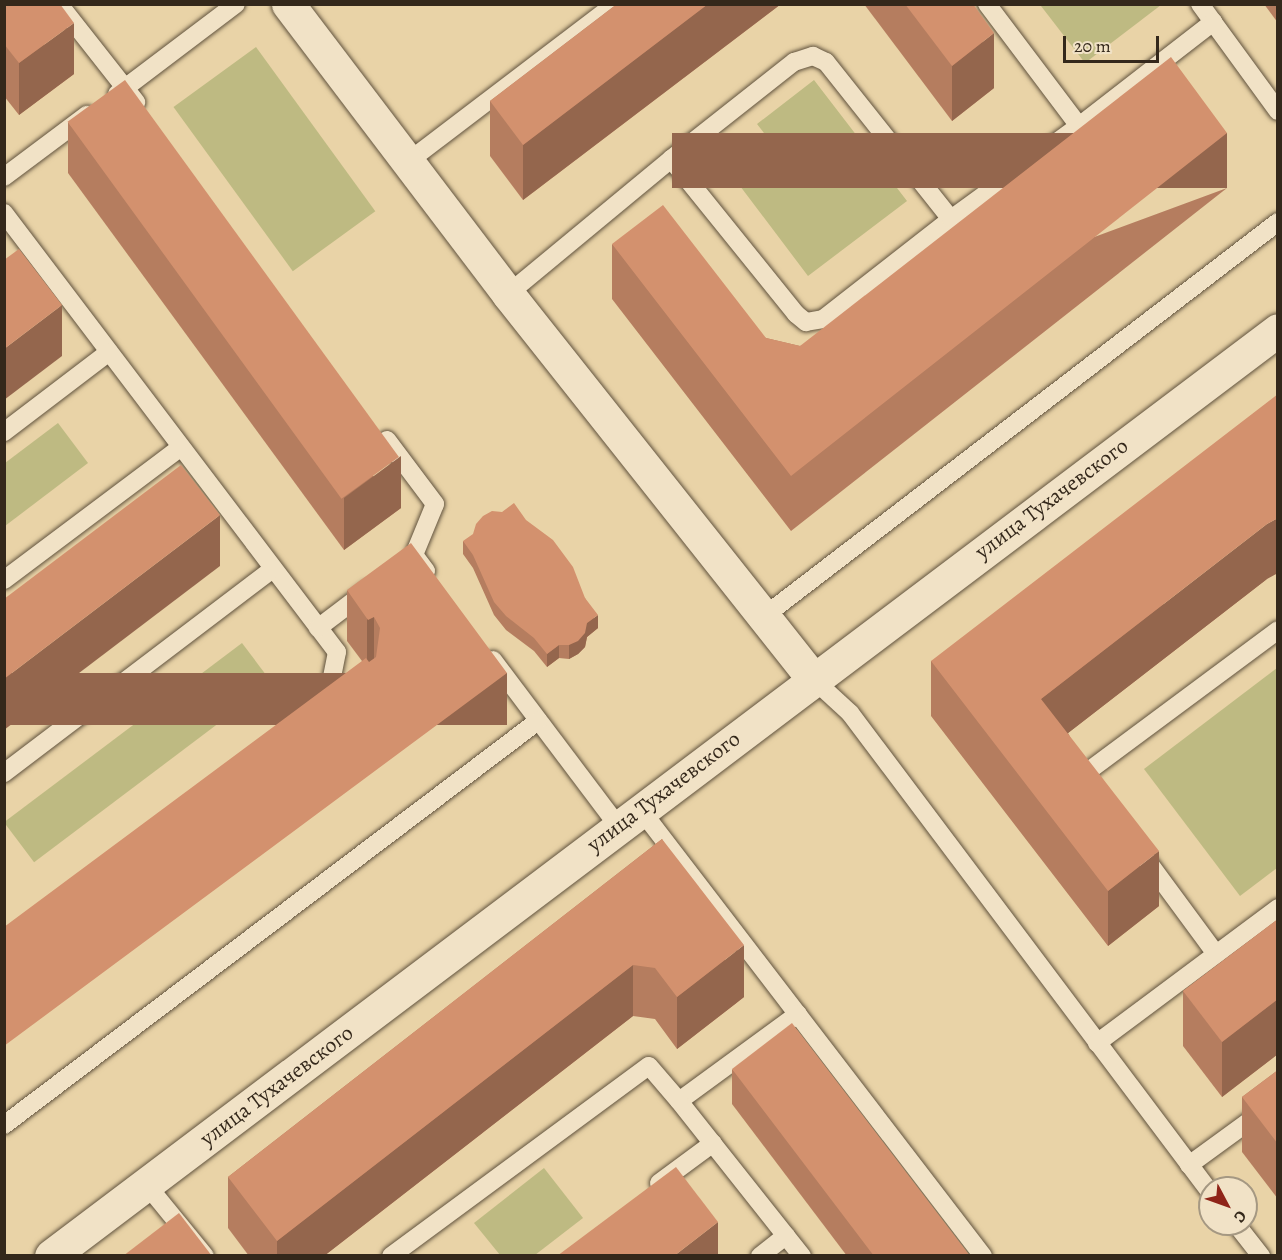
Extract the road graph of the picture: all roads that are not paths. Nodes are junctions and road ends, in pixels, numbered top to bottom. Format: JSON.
{"nodes":[{"id":1,"x":59,"y":4,"type":"edge"},
{"id":2,"x":236,"y":4,"type":"edge"},
{"id":3,"x":288,"y":4,"type":"edge"},
{"id":4,"x":615,"y":4,"type":"edge"},
{"id":5,"x":987,"y":4,"type":"edge"},
{"id":6,"x":1200,"y":4,"type":"edge"},
{"id":7,"x":1213,"y":22,"type":"junction"},
{"id":8,"x":125,"y":87,"type":"junction"},
{"id":9,"x":1278,"y":111,"type":"edge"},
{"id":10,"x":146,"y":116,"type":"edge"},
{"id":11,"x":1079,"y":126,"type":"junction"},
{"id":12,"x":671,"y":159,"type":"junction"},
{"id":13,"x":409,"y":160,"type":"junction"},
{"id":14,"x":4,"y":177,"type":"edge"},
{"id":15,"x":4,"y":213,"type":"edge"},
{"id":16,"x":951,"y":219,"type":"junction"},
{"id":17,"x":1278,"y":222,"type":"edge"},
{"id":18,"x":31,"y":249,"type":"junction"},
{"id":19,"x":14,"y":262,"type":"edge"},
{"id":20,"x":508,"y":294,"type":"junction"},
{"id":21,"x":1278,"y":330,"type":"edge"},
{"id":22,"x":110,"y":352,"type":"junction"},
{"id":23,"x":379,"y":428,"type":"edge"},
{"id":24,"x":4,"y":432,"type":"edge"},
{"id":25,"x":181,"y":447,"type":"junction"},
{"id":26,"x":414,"y":555,"type":"junction"},
{"id":27,"x":397,"y":568,"type":"edge"},
{"id":28,"x":273,"y":569,"type":"junction"},
{"id":29,"x":4,"y":580,"type":"edge"},
{"id":30,"x":379,"y":581,"type":"edge"},
{"id":31,"x":435,"y":582,"type":"edge"},
{"id":32,"x":764,"y":617,"type":"junction"},
{"id":33,"x":318,"y":628,"type":"junction"},
{"id":34,"x":1278,"y":630,"type":"edge"},
{"id":35,"x":483,"y":647,"type":"edge"},
{"id":36,"x":813,"y":679,"type":"junction"},
{"id":37,"x":301,"y":713,"type":"edge"},
{"id":38,"x":538,"y":721,"type":"junction"},
{"id":39,"x":4,"y":773,"type":"edge"},
{"id":40,"x":1097,"y":794,"type":"edge"},
{"id":41,"x":630,"y":818,"type":"junction"},
{"id":42,"x":1132,"y":841,"type":"edge"},
{"id":43,"x":1278,"y":908,"type":"edge"},
{"id":44,"x":1216,"y":954,"type":"junction"},
{"id":45,"x":798,"y":1014,"type":"junction"},
{"id":46,"x":1097,"y":1043,"type":"junction"},
{"id":47,"x":1278,"y":1100,"type":"edge"},
{"id":48,"x":679,"y":1101,"type":"junction"},
{"id":49,"x":4,"y":1125,"type":"edge"},
{"id":50,"x":713,"y":1143,"type":"junction"},
{"id":51,"x":1189,"y":1165,"type":"junction"},
{"id":52,"x":1198,"y":1177,"type":"edge"},
{"id":53,"x":146,"y":1184,"type":"junction"},
{"id":54,"x":646,"y":1192,"type":"edge"},
{"id":55,"x":786,"y":1236,"type":"junction"},
{"id":56,"x":1245,"y":1236,"type":"edge"},
{"id":57,"x":51,"y":1256,"type":"edge"},
{"id":58,"x":205,"y":1256,"type":"edge"},
{"id":59,"x":391,"y":1256,"type":"edge"},
{"id":60,"x":760,"y":1256,"type":"edge"},
{"id":61,"x":802,"y":1256,"type":"edge"},
{"id":62,"x":983,"y":1256,"type":"edge"},
{"id":63,"x":1260,"y":1256,"type":"edge"}],
"edges":[{"from":1,"to":8,"type":"lane"},
{"from":2,"to":8,"type":"lane"},
{"from":3,"to":13,"type":"main road"},
{"from":4,"to":13,"type":"lane"},
{"from":5,"to":11,"type":"lane"},
{"from":6,"to":7,"type":"lane"},
{"from":7,"to":9,"type":"lane"},
{"from":7,"to":11,"type":"lane"},
{"from":8,"to":10,"type":"lane"},
{"from":8,"to":14,"type":"lane"},
{"from":11,"to":16,"type":"lane"},
{"from":12,"to":16,"type":"lane"},
{"from":12,"to":16,"type":"lane"},
{"from":12,"to":20,"type":"lane"},
{"from":13,"to":20,"type":"main road"},
{"from":15,"to":18,"type":"lane"},
{"from":17,"to":32,"type":"lane"},
{"from":18,"to":19,"type":"lane"},
{"from":18,"to":22,"type":"lane"},
{"from":20,"to":32,"type":"main road"},
{"from":21,"to":36,"type":"main road","name":"улица Тухачевского"},
{"from":22,"to":24,"type":"lane"},
{"from":22,"to":25,"type":"lane"},
{"from":23,"to":26,"type":"lane"},
{"from":25,"to":28,"type":"lane"},
{"from":25,"to":29,"type":"lane"},
{"from":26,"to":27,"type":"lane"},
{"from":26,"to":31,"type":"lane"},
{"from":28,"to":33,"type":"lane"},
{"from":28,"to":39,"type":"lane"},
{"from":30,"to":33,"type":"lane"},
{"from":32,"to":36,"type":"main road"},
{"from":33,"to":37,"type":"lane"},
{"from":34,"to":40,"type":"lane"},
{"from":35,"to":38,"type":"lane"},
{"from":36,"to":41,"type":"main road","name":"улица Тухачевского"},
{"from":36,"to":46,"type":"lane"},
{"from":38,"to":41,"type":"lane"},
{"from":38,"to":49,"type":"lane"},
{"from":41,"to":45,"type":"lane"},
{"from":41,"to":53,"type":"main road","name":"улица Тухачевского"},
{"from":42,"to":44,"type":"lane"},
{"from":43,"to":44,"type":"lane"},
{"from":44,"to":46,"type":"lane"},
{"from":45,"to":48,"type":"lane"},
{"from":45,"to":62,"type":"lane"},
{"from":46,"to":51,"type":"lane"},
{"from":47,"to":51,"type":"lane"},
{"from":48,"to":50,"type":"lane"},
{"from":48,"to":59,"type":"lane"},
{"from":50,"to":54,"type":"lane"},
{"from":50,"to":55,"type":"lane"},
{"from":51,"to":52,"type":"lane"},
{"from":53,"to":57,"type":"main road","name":"улица Тухачевского"},
{"from":53,"to":58,"type":"lane"},
{"from":55,"to":60,"type":"lane"},
{"from":55,"to":61,"type":"lane"},
{"from":56,"to":63,"type":"lane"}]}
